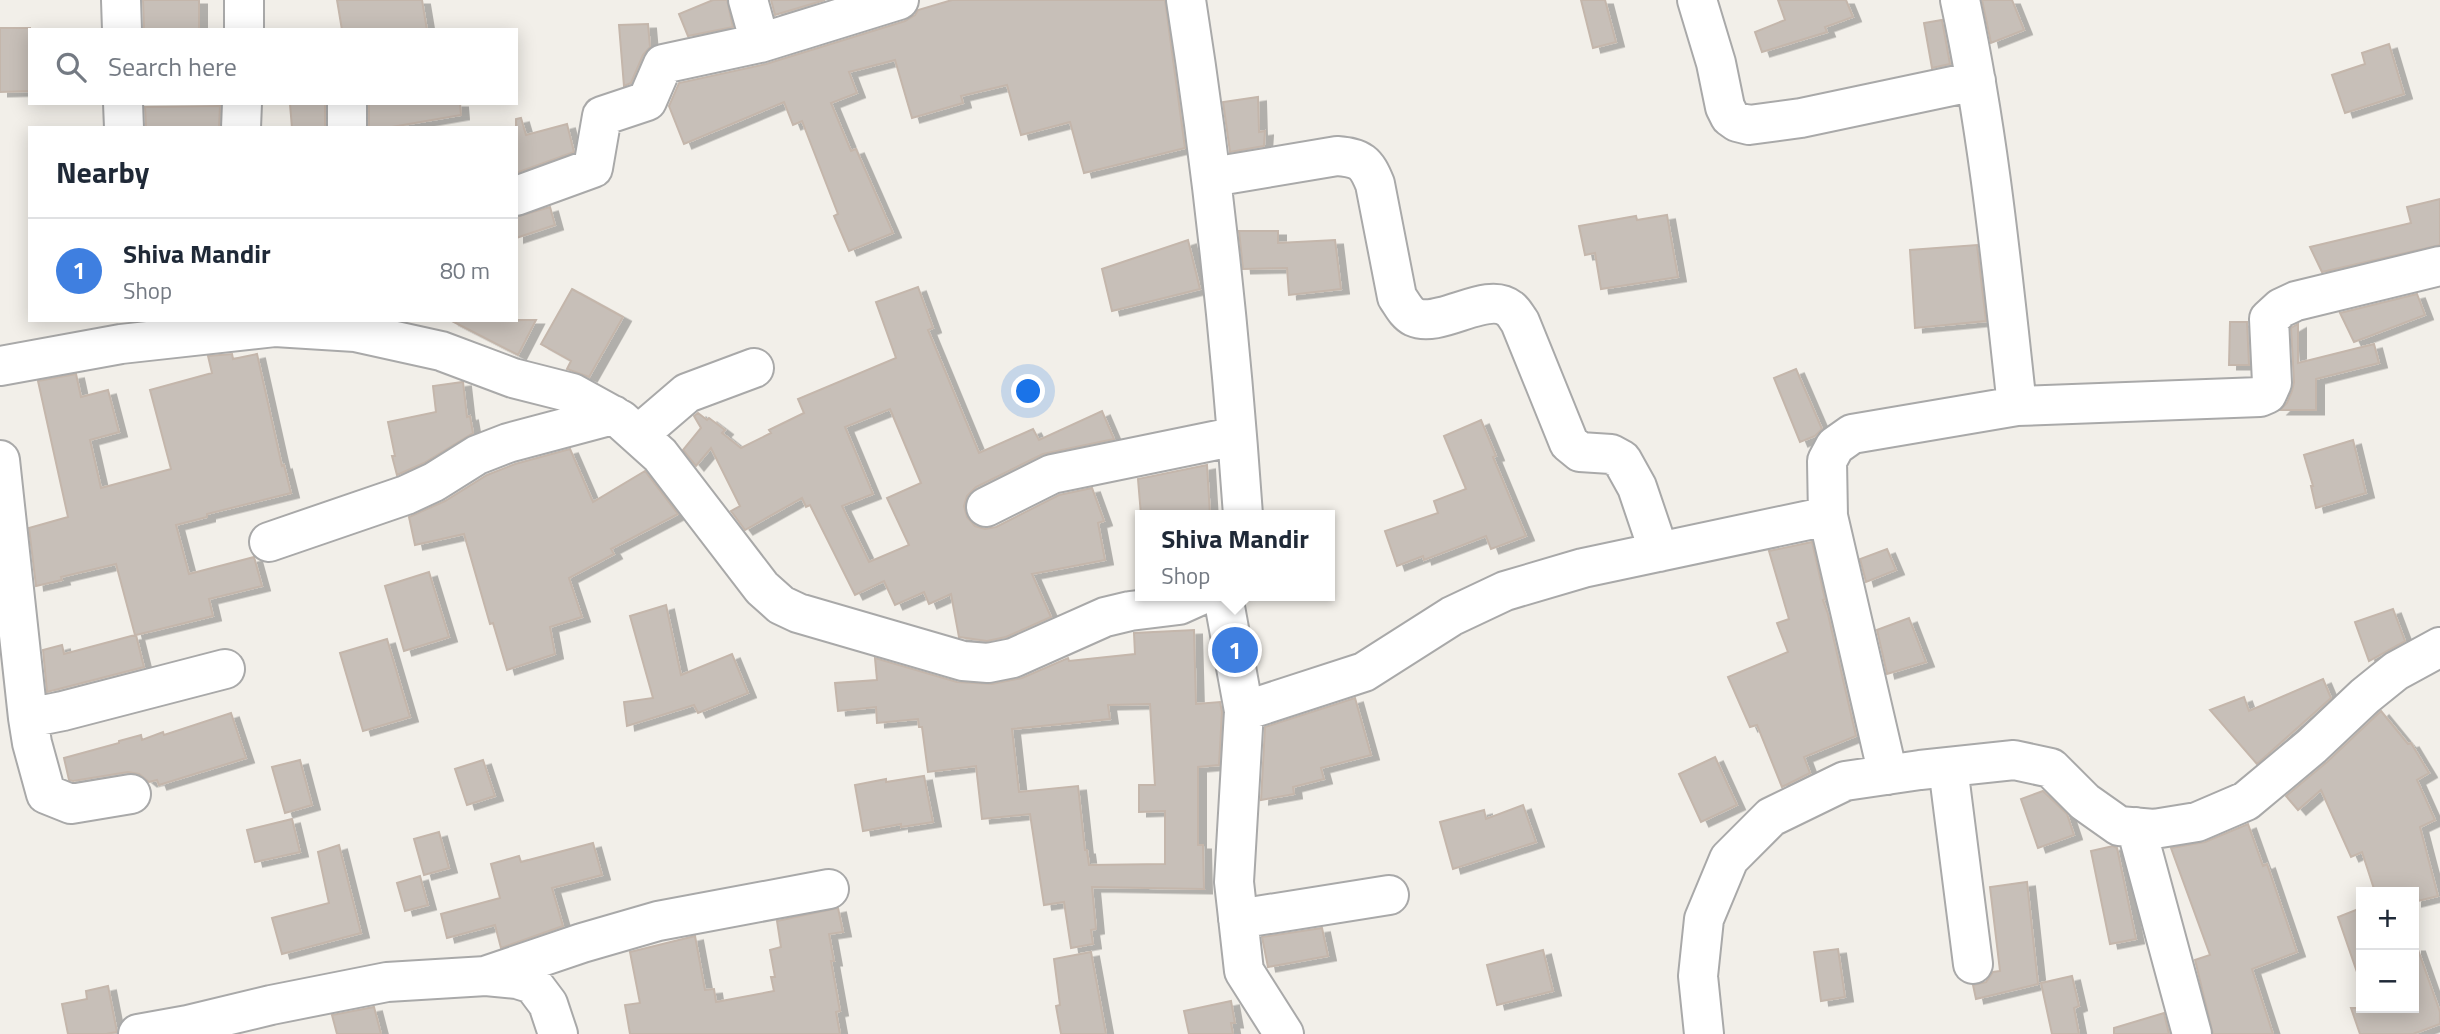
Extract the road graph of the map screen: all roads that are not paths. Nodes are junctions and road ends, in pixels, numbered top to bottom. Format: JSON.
{"nodes":[{"id":1,"x":121,"y":0,"type":"edge"},
{"id":2,"x":244,"y":0,"type":"edge"},
{"id":3,"x":748,"y":0,"type":"edge"},
{"id":4,"x":899,"y":0,"type":"edge"},
{"id":5,"x":1186,"y":0,"type":"edge"},
{"id":6,"x":1697,"y":0,"type":"edge"},
{"id":7,"x":1960,"y":0,"type":"edge"},
{"id":8,"x":122,"y":28,"type":"edge"},
{"id":9,"x":244,"y":28,"type":"edge"},
{"id":10,"x":760,"y":43,"type":"junction"},
{"id":11,"x":1976,"y":81,"type":"junction"},
{"id":12,"x":123,"y":105,"type":"edge"},
{"id":13,"x":242,"y":105,"type":"edge"},
{"id":14,"x":347,"y":105,"type":"edge"},
{"id":15,"x":124,"y":126,"type":"edge"},
{"id":16,"x":242,"y":126,"type":"edge"},
{"id":17,"x":347,"y":126,"type":"edge"},
{"id":18,"x":1212,"y":177,"type":"junction"},
{"id":19,"x":518,"y":195,"type":"edge"},
{"id":20,"x":2440,"y":266,"type":"edge"},
{"id":21,"x":236,"y":326,"type":"edge"},
{"id":22,"x":354,"y":326,"type":"edge"},
{"id":23,"x":121,"y":332,"type":"edge"},
{"id":24,"x":0,"y":366,"type":"edge"},
{"id":25,"x":754,"y":368,"type":"dead end"},
{"id":26,"x":2017,"y":406,"type":"junction"},
{"id":27,"x":625,"y":425,"type":"junction"},
{"id":28,"x":1237,"y":436,"type":"junction"},
{"id":29,"x":0,"y":460,"type":"edge"},
{"id":30,"x":986,"y":507,"type":"dead end"},
{"id":31,"x":1243,"y":510,"type":"edge"},
{"id":32,"x":1828,"y":516,"type":"junction"},
{"id":33,"x":268,"y":542,"type":"dead end"},
{"id":34,"x":1659,"y":552,"type":"junction"},
{"id":35,"x":1189,"y":601,"type":"edge"},
{"id":36,"x":1224,"y":601,"type":"edge"},
{"id":37,"x":2440,"y":647,"type":"edge"},
{"id":38,"x":1234,"y":662,"type":"junction"},
{"id":39,"x":225,"y":668,"type":"dead end"},
{"id":40,"x":1244,"y":711,"type":"junction"},
{"id":41,"x":28,"y":718,"type":"junction"},
{"id":42,"x":1948,"y":767,"type":"junction"},
{"id":43,"x":1888,"y":775,"type":"junction"},
{"id":44,"x":131,"y":794,"type":"dead end"},
{"id":45,"x":2136,"y":827,"type":"junction"},
{"id":46,"x":829,"y":889,"type":"dead end"},
{"id":47,"x":1389,"y":895,"type":"dead end"},
{"id":48,"x":1238,"y":919,"type":"junction"},
{"id":49,"x":1973,"y":964,"type":"dead end"},
{"id":50,"x":486,"y":976,"type":"junction"},
{"id":51,"x":189,"y":1030,"type":"edge"},
{"id":52,"x":138,"y":1034,"type":"edge"},
{"id":53,"x":558,"y":1034,"type":"edge"},
{"id":54,"x":1284,"y":1034,"type":"edge"},
{"id":55,"x":1704,"y":1034,"type":"edge"},
{"id":56,"x":2192,"y":1034,"type":"edge"}],
"edges":[{"from":1,"to":8,"type":"street"},
{"from":2,"to":9,"type":"street"},
{"from":3,"to":10,"type":"street"},
{"from":4,"to":10,"type":"street"},
{"from":5,"to":18,"type":"street"},
{"from":6,"to":11,"type":"street"},
{"from":7,"to":11,"type":"street"},
{"from":10,"to":19,"type":"street"},
{"from":11,"to":26,"type":"street"},
{"from":12,"to":15,"type":"street"},
{"from":13,"to":16,"type":"street"},
{"from":14,"to":17,"type":"street"},
{"from":18,"to":28,"type":"street"},
{"from":18,"to":34,"type":"street"},
{"from":20,"to":26,"type":"street"},
{"from":21,"to":22,"type":"street"},
{"from":21,"to":23,"type":"street"},
{"from":22,"to":27,"type":"street"},
{"from":23,"to":24,"type":"street"},
{"from":25,"to":27,"type":"street"},
{"from":26,"to":32,"type":"street"},
{"from":27,"to":33,"type":"street"},
{"from":27,"to":35,"type":"street"},
{"from":28,"to":30,"type":"street"},
{"from":28,"to":31,"type":"street"},
{"from":29,"to":41,"type":"street"},
{"from":32,"to":34,"type":"street"},
{"from":32,"to":43,"type":"street"},
{"from":34,"to":40,"type":"street"},
{"from":35,"to":38,"type":"street"},
{"from":36,"to":38,"type":"street"},
{"from":37,"to":45,"type":"street"},
{"from":38,"to":40,"type":"street"},
{"from":39,"to":41,"type":"street"},
{"from":40,"to":48,"type":"street"},
{"from":41,"to":44,"type":"street"},
{"from":42,"to":43,"type":"street"},
{"from":42,"to":45,"type":"street"},
{"from":42,"to":49,"type":"street"},
{"from":43,"to":55,"type":"street"},
{"from":45,"to":56,"type":"street"},
{"from":46,"to":50,"type":"street"},
{"from":47,"to":48,"type":"street"},
{"from":48,"to":54,"type":"street"},
{"from":50,"to":51,"type":"street"},
{"from":50,"to":53,"type":"street"},
{"from":51,"to":52,"type":"street"}]}
